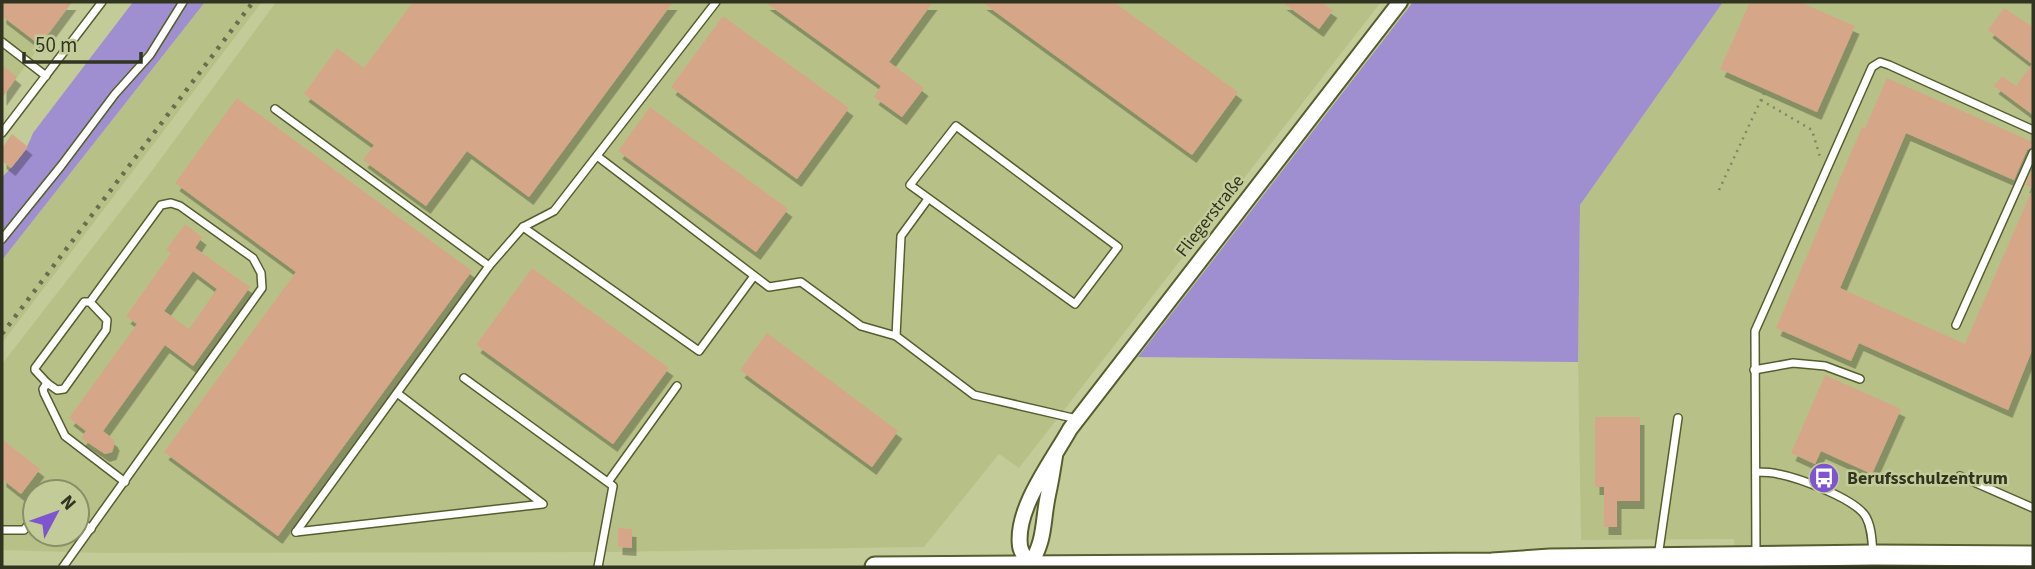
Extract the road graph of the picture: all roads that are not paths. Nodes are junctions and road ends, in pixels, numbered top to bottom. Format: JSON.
{"nodes":[{"id":1,"x":103,"y":2,"type":"edge"},
{"id":2,"x":183,"y":2,"type":"edge"},
{"id":3,"x":716,"y":2,"type":"edge"},
{"id":4,"x":1400,"y":2,"type":"edge"},
{"id":5,"x":2,"y":42,"type":"edge"},
{"id":6,"x":46,"y":76,"type":"junction"},
{"id":7,"x":275,"y":109,"type":"dead end"},
{"id":8,"x":2033,"y":130,"type":"edge"},
{"id":9,"x":2,"y":133,"type":"edge"},
{"id":10,"x":2033,"y":153,"type":"edge"},
{"id":11,"x":597,"y":156,"type":"junction"},
{"id":12,"x":928,"y":199,"type":"junction"},
{"id":13,"x":523,"y":227,"type":"junction"},
{"id":14,"x":2,"y":239,"type":"edge"},
{"id":15,"x":489,"y":267,"type":"junction"},
{"id":16,"x":754,"y":276,"type":"junction"},
{"id":17,"x":90,"y":302,"type":"junction"},
{"id":18,"x":1956,"y":326,"type":"dead end"},
{"id":19,"x":895,"y":336,"type":"junction"},
{"id":20,"x":1754,"y":370,"type":"junction"},
{"id":21,"x":464,"y":378,"type":"dead end"},
{"id":22,"x":1860,"y":379,"type":"dead end"},
{"id":23,"x":47,"y":383,"type":"junction"},
{"id":24,"x":677,"y":386,"type":"dead end"},
{"id":25,"x":397,"y":393,"type":"junction"},
{"id":26,"x":1678,"y":418,"type":"dead end"},
{"id":27,"x":1078,"y":420,"type":"junction"},
{"id":28,"x":1055,"y":456,"type":"junction"},
{"id":29,"x":1756,"y":472,"type":"junction"},
{"id":30,"x":1960,"y":476,"type":"dead end"},
{"id":31,"x":125,"y":482,"type":"junction"},
{"id":32,"x":608,"y":482,"type":"junction"},
{"id":33,"x":2033,"y":508,"type":"edge"},
{"id":34,"x":91,"y":529,"type":"edge"},
{"id":35,"x":2,"y":530,"type":"edge"},
{"id":36,"x":21,"y":530,"type":"edge"},
{"id":37,"x":77,"y":548,"type":"edge"},
{"id":38,"x":2032,"y":553,"type":"edge"},
{"id":39,"x":1873,"y":555,"type":"junction"},
{"id":40,"x":1756,"y":557,"type":"junction"},
{"id":41,"x":1658,"y":558,"type":"junction"},
{"id":42,"x":1991,"y":562,"type":"edge"},
{"id":43,"x":1521,"y":564,"type":"edge"},
{"id":44,"x":1030,"y":565,"type":"junction"},
{"id":45,"x":1054,"y":566,"type":"edge"},
{"id":46,"x":63,"y":567,"type":"edge"},
{"id":47,"x":598,"y":567,"type":"edge"},
{"id":48,"x":875,"y":567,"type":"edge"}],
"edges":[{"from":1,"to":6,"type":"lane"},
{"from":2,"to":14,"type":"lane"},
{"from":3,"to":11,"type":"lane"},
{"from":4,"to":27,"type":"street","name":"Fliegerstraße"},
{"from":5,"to":6,"type":"lane"},
{"from":6,"to":9,"type":"lane"},
{"from":7,"to":15,"type":"lane"},
{"from":8,"to":20,"type":"lane"},
{"from":10,"to":18,"type":"lane"},
{"from":11,"to":13,"type":"lane"},
{"from":11,"to":16,"type":"lane"},
{"from":12,"to":12,"type":"lane"},
{"from":12,"to":19,"type":"lane"},
{"from":13,"to":15,"type":"lane"},
{"from":13,"to":16,"type":"lane"},
{"from":15,"to":25,"type":"lane"},
{"from":16,"to":19,"type":"lane"},
{"from":17,"to":23,"type":"lane"},
{"from":17,"to":23,"type":"lane"},
{"from":17,"to":31,"type":"lane"},
{"from":19,"to":27,"type":"lane"},
{"from":20,"to":22,"type":"lane"},
{"from":20,"to":29,"type":"lane"},
{"from":21,"to":32,"type":"lane"},
{"from":23,"to":31,"type":"lane"},
{"from":24,"to":32,"type":"lane"},
{"from":25,"to":25,"type":"lane"},
{"from":26,"to":41,"type":"lane"},
{"from":27,"to":28,"type":"street","name":"Fliegerstraße"},
{"from":28,"to":44,"type":"street","name":"Fliegerstraße"},
{"from":28,"to":44,"type":"street","name":"Fliegerstraße"},
{"from":29,"to":39,"type":"lane"},
{"from":29,"to":40,"type":"lane"},
{"from":30,"to":33,"type":"lane"},
{"from":31,"to":34,"type":"lane"},
{"from":32,"to":47,"type":"lane"},
{"from":35,"to":36,"type":"lane"},
{"from":37,"to":46,"type":"lane"},
{"from":38,"to":42,"type":"main road"},
{"from":39,"to":40,"type":"main road"},
{"from":39,"to":42,"type":"main road"},
{"from":40,"to":41,"type":"main road"},
{"from":41,"to":43,"type":"main road"},
{"from":43,"to":45,"type":"main road"},
{"from":44,"to":45,"type":"main road"},
{"from":44,"to":48,"type":"main road"}]}
